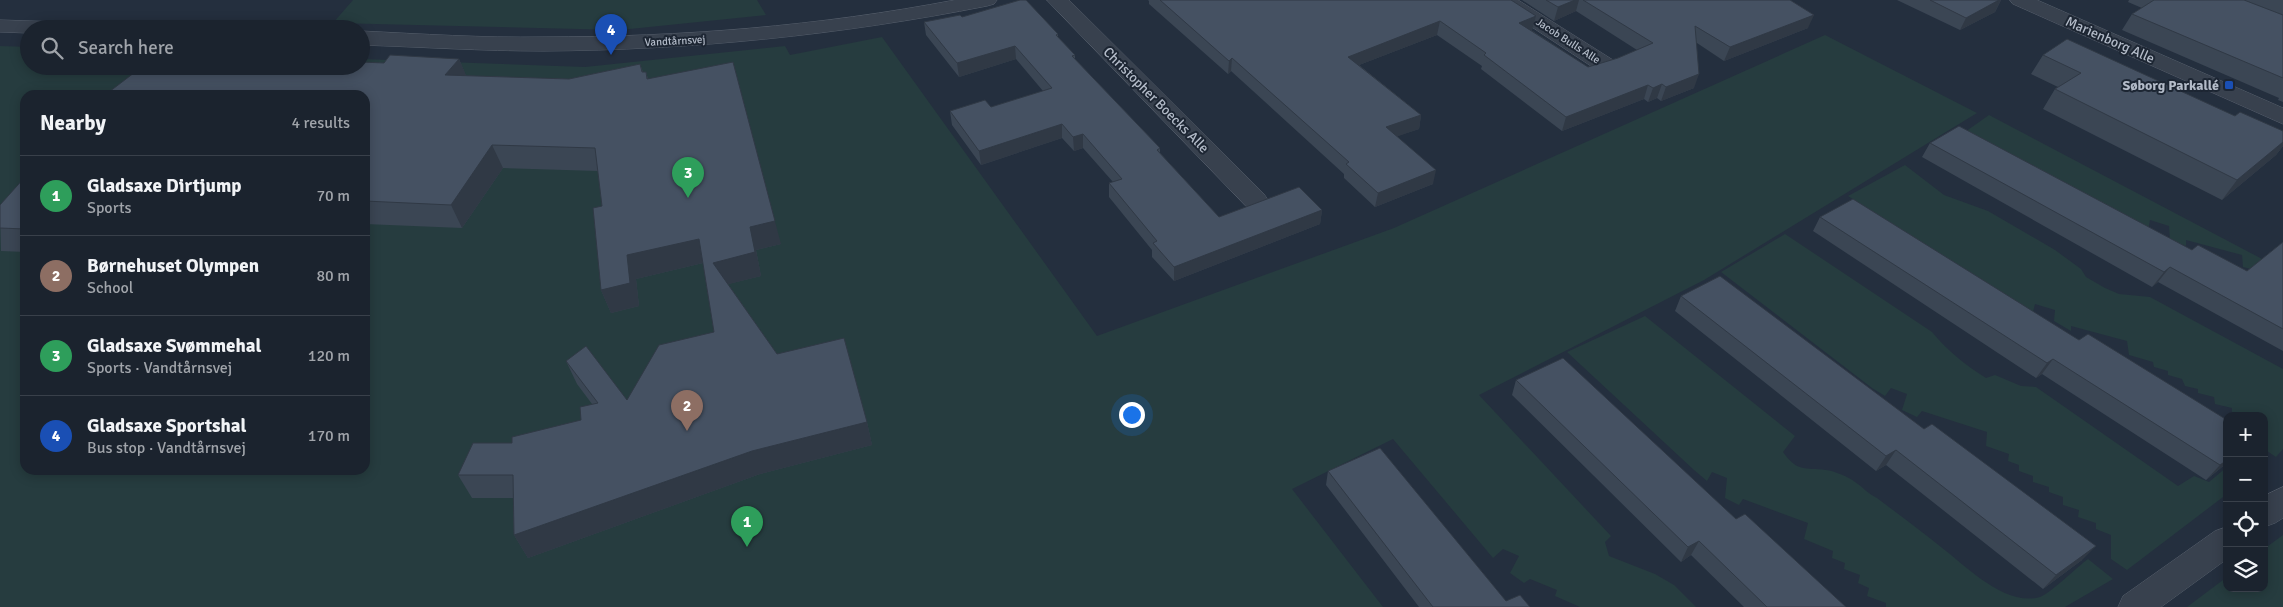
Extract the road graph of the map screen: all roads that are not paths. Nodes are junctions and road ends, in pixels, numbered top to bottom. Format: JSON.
{"nodes":[{"id":1,"x":987,"y":0,"type":"edge"},
{"id":2,"x":1057,"y":0,"type":"edge"},
{"id":3,"x":1504,"y":0,"type":"edge"},
{"id":4,"x":2020,"y":0,"type":"edge"},
{"id":5,"x":0,"y":26,"type":"edge"},
{"id":6,"x":20,"y":27,"type":"edge"},
{"id":7,"x":370,"y":38,"type":"edge"},
{"id":8,"x":1606,"y":65,"type":"edge"},
{"id":9,"x":2283,"y":117,"type":"edge"},
{"id":10,"x":1255,"y":200,"type":"dead end"},
{"id":11,"x":2283,"y":500,"type":"edge"},
{"id":12,"x":2268,"y":511,"type":"edge"},
{"id":13,"x":2223,"y":544,"type":"edge"},
{"id":14,"x":2136,"y":607,"type":"edge"}],
"edges":[{"from":1,"to":7,"type":"street","name":"Vandtårnsvej"},
{"from":2,"to":10,"type":"street","name":"Christopher Boecks Alle"},
{"from":3,"to":8,"type":"street","name":"Jacob Bulls Alle"},
{"from":4,"to":9,"type":"street","name":"Marienborg Alle"},
{"from":5,"to":6,"type":"street"},
{"from":11,"to":12,"type":"street"},
{"from":13,"to":14,"type":"street"}]}
